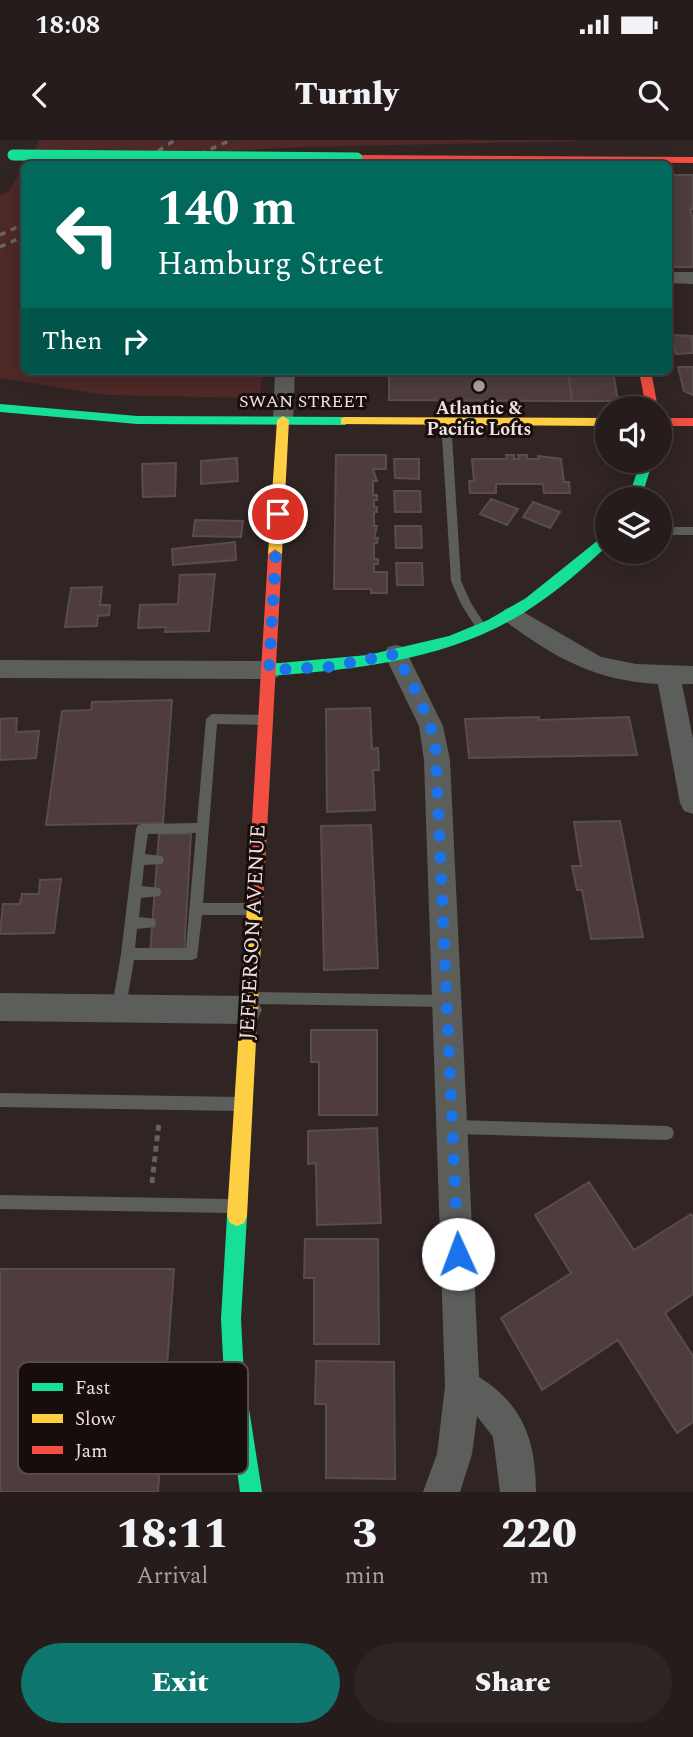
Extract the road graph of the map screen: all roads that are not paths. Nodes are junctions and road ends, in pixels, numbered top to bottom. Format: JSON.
{"nodes":[{"id":1,"x":595,"y":140,"type":"edge"},
{"id":2,"x":7,"y":155,"type":"edge"},
{"id":3,"x":693,"y":160,"type":"edge"},
{"id":4,"x":539,"y":161,"type":"edge"},
{"id":5,"x":600,"y":161,"type":"edge"},
{"id":6,"x":646,"y":161,"type":"edge"},
{"id":7,"x":672,"y":277,"type":"edge"},
{"id":8,"x":693,"y":278,"type":"edge"},
{"id":9,"x":285,"y":375,"type":"edge"},
{"id":10,"x":646,"y":375,"type":"edge"},
{"id":11,"x":650,"y":396,"type":"edge"},
{"id":12,"x":0,"y":408,"type":"edge"},
{"id":13,"x":283,"y":420,"type":"junction"},
{"id":14,"x":446,"y":420,"type":"junction"},
{"id":15,"x":595,"y":422,"type":"edge"},
{"id":16,"x":672,"y":422,"type":"edge"},
{"id":17,"x":693,"y":422,"type":"edge"},
{"id":18,"x":672,"y":531,"type":"edge"},
{"id":19,"x":693,"y":531,"type":"edge"},
{"id":20,"x":595,"y":550,"type":"edge"},
{"id":21,"x":513,"y":615,"type":"junction"},
{"id":22,"x":482,"y":628,"type":"junction"},
{"id":23,"x":396,"y":654,"type":"junction"},
{"id":24,"x":0,"y":669,"type":"edge"},
{"id":25,"x":269,"y":670,"type":"junction"},
{"id":26,"x":680,"y":675,"type":"edge"},
{"id":27,"x":265,"y":720,"type":"junction"},
{"id":28,"x":693,"y":803,"type":"edge"},
{"id":29,"x":203,"y":828,"type":"junction"},
{"id":30,"x":139,"y":859,"type":"junction"},
{"id":31,"x":158,"y":860,"type":"dead end"},
{"id":32,"x":136,"y":892,"type":"junction"},
{"id":33,"x":155,"y":892,"type":"dead end"},
{"id":34,"x":254,"y":909,"type":"junction"},
{"id":35,"x":192,"y":919,"type":"junction"},
{"id":36,"x":131,"y":923,"type":"junction"},
{"id":37,"x":150,"y":923,"type":"dead end"},
{"id":38,"x":128,"y":954,"type":"junction"},
{"id":39,"x":447,"y":1001,"type":"junction"},
{"id":40,"x":247,"y":1004,"type":"junction"},
{"id":41,"x":0,"y":1007,"type":"edge"},
{"id":42,"x":119,"y":1007,"type":"junction"},
{"id":43,"x":0,"y":1100,"type":"edge"},
{"id":44,"x":242,"y":1104,"type":"junction"},
{"id":45,"x":454,"y":1127,"type":"junction"},
{"id":46,"x":667,"y":1133,"type":"dead end"},
{"id":47,"x":0,"y":1202,"type":"edge"},
{"id":48,"x":237,"y":1206,"type":"junction"},
{"id":49,"x":234,"y":1362,"type":"edge"},
{"id":50,"x":462,"y":1387,"type":"junction"},
{"id":51,"x":248,"y":1469,"type":"edge"},
{"id":52,"x":251,"y":1492,"type":"edge"},
{"id":53,"x":441,"y":1492,"type":"edge"},
{"id":54,"x":518,"y":1492,"type":"edge"}],
"edges":[{"from":1,"to":5,"type":"main road"},
{"from":2,"to":4,"type":"main road","bridge":true},
{"from":3,"to":6,"type":"main road"},
{"from":7,"to":8,"type":"street"},
{"from":9,"to":13,"type":"street","name":"JEFFERSON AVENUE"},
{"from":10,"to":11,"type":"main road"},
{"from":12,"to":13,"type":"main road","name":"SWAN STREET"},
{"from":13,"to":14,"type":"main road","name":"SWAN STREET"},
{"from":13,"to":25,"type":"main road","name":"JEFFERSON AVENUE"},
{"from":14,"to":15,"type":"main road","name":"SWAN STREET"},
{"from":14,"to":22,"type":"lane"},
{"from":16,"to":17,"type":"main road"},
{"from":18,"to":19,"type":"lane"},
{"from":20,"to":21,"type":"main road"},
{"from":21,"to":22,"type":"main road"},
{"from":21,"to":26,"type":"street"},
{"from":22,"to":23,"type":"main road"},
{"from":23,"to":25,"type":"main road"},
{"from":23,"to":39,"type":"street"},
{"from":24,"to":25,"type":"street"},
{"from":25,"to":27,"type":"main road","name":"JEFFERSON AVENUE"},
{"from":26,"to":28,"type":"street"},
{"from":27,"to":29,"type":"lane"},
{"from":27,"to":34,"type":"main road","name":"JEFFERSON AVENUE"},
{"from":29,"to":30,"type":"lane"},
{"from":29,"to":35,"type":"lane"},
{"from":30,"to":31,"type":"lane"},
{"from":30,"to":32,"type":"lane"},
{"from":32,"to":33,"type":"lane"},
{"from":32,"to":36,"type":"lane"},
{"from":34,"to":35,"type":"lane"},
{"from":34,"to":40,"type":"main road","name":"JEFFERSON AVENUE"},
{"from":35,"to":38,"type":"lane"},
{"from":36,"to":37,"type":"lane"},
{"from":36,"to":38,"type":"lane"},
{"from":38,"to":42,"type":"lane"},
{"from":39,"to":40,"type":"lane"},
{"from":39,"to":45,"type":"street"},
{"from":40,"to":42,"type":"street"},
{"from":40,"to":44,"type":"main road","name":"JEFFERSON AVENUE"},
{"from":41,"to":42,"type":"street"},
{"from":43,"to":44,"type":"lane"},
{"from":44,"to":48,"type":"main road","name":"JEFFERSON AVENUE"},
{"from":45,"to":46,"type":"lane"},
{"from":45,"to":50,"type":"street"},
{"from":47,"to":48,"type":"lane"},
{"from":48,"to":49,"type":"main road","name":"JEFFERSON AVENUE"},
{"from":50,"to":53,"type":"street"},
{"from":50,"to":54,"type":"street"},
{"from":51,"to":52,"type":"main road","name":"JEFFERSON AVENUE"}]}
